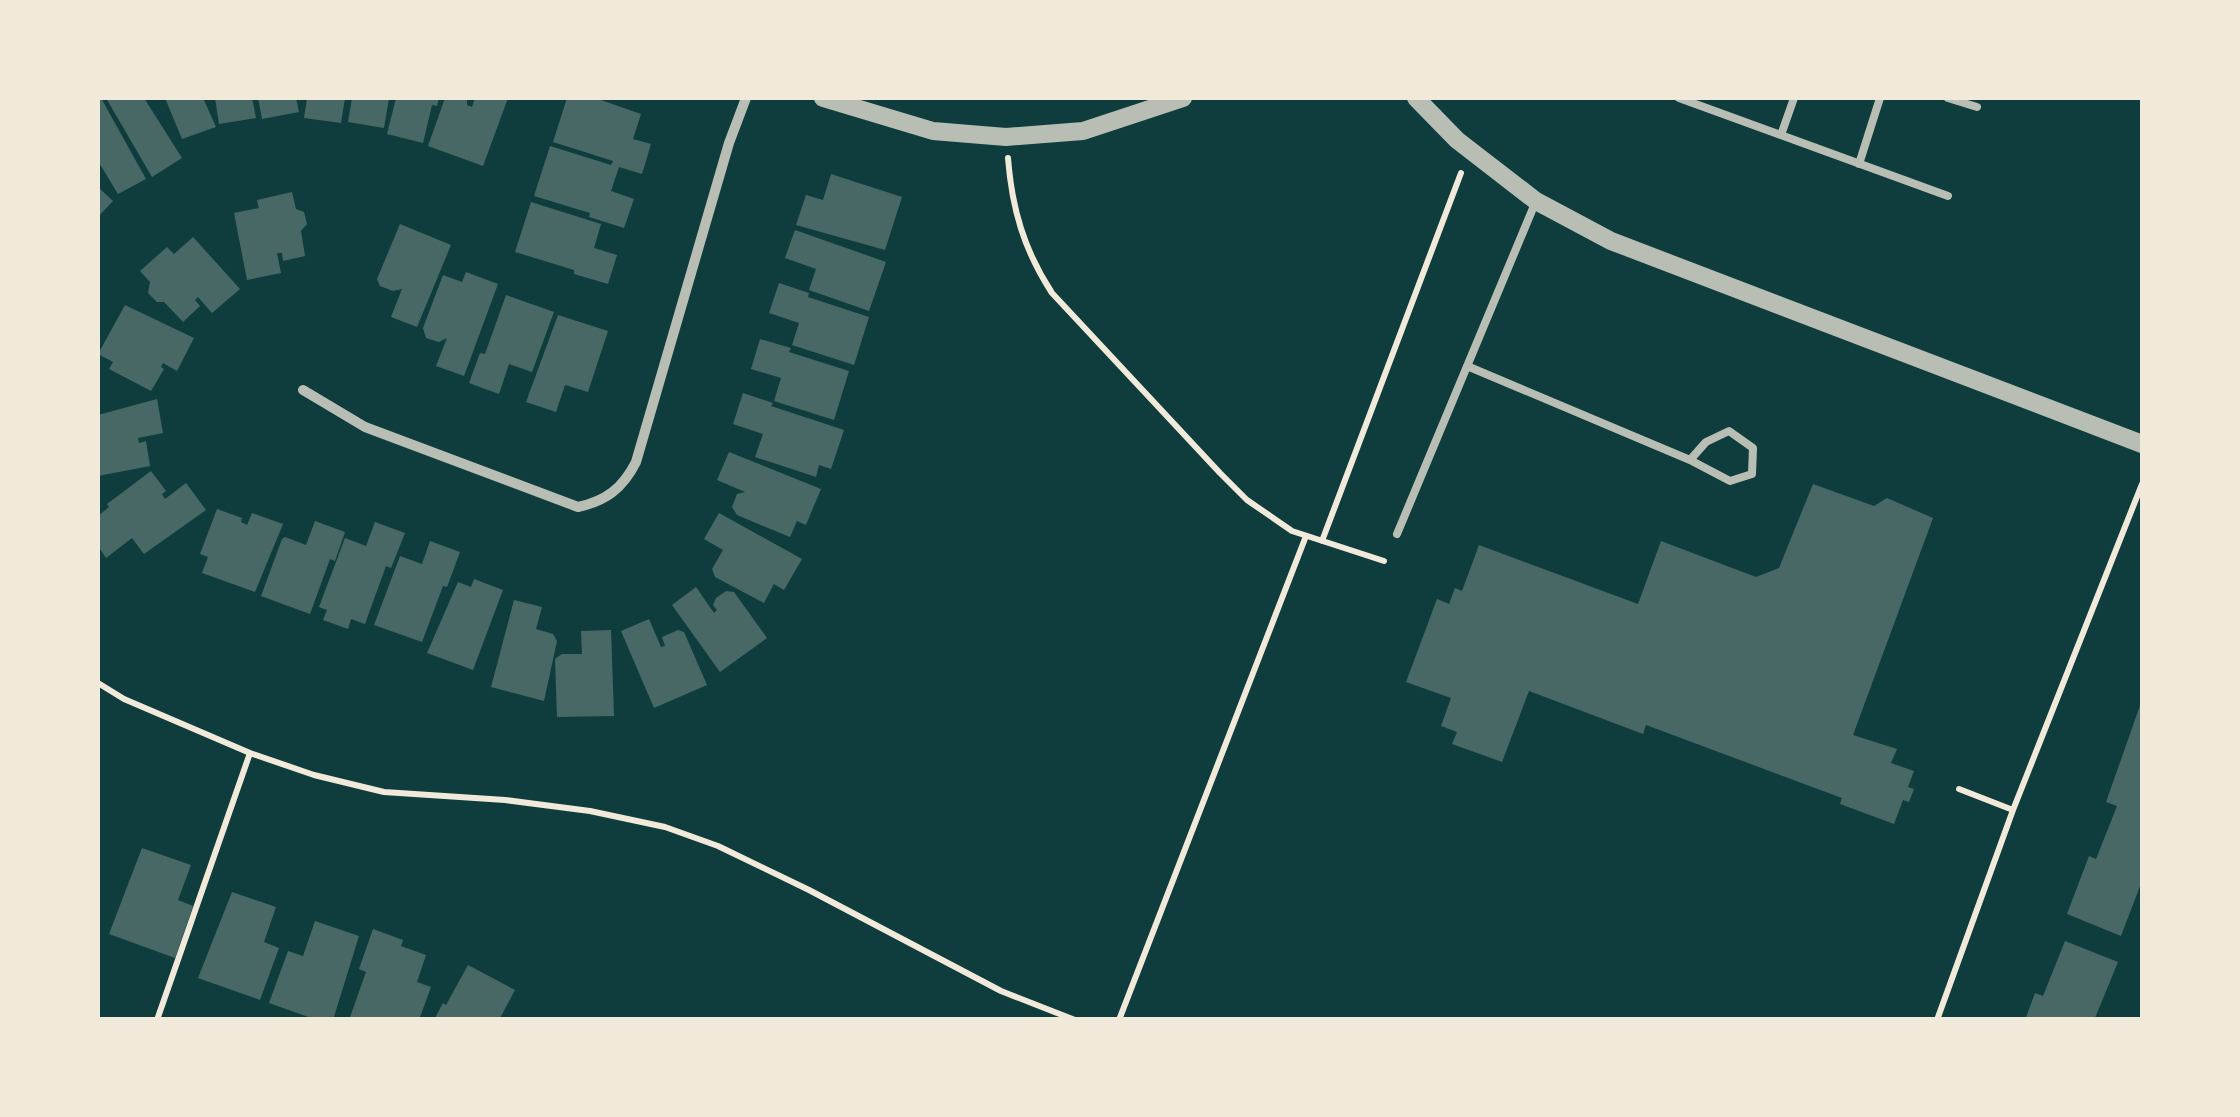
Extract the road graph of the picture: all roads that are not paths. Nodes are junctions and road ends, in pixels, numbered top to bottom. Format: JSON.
{"nodes":[{"id":1,"x":746,"y":98,"type":"edge"},
{"id":2,"x":823,"y":98,"type":"edge"},
{"id":3,"x":1182,"y":98,"type":"edge"},
{"id":4,"x":1416,"y":98,"type":"edge"},
{"id":5,"x":1679,"y":98,"type":"edge"},
{"id":6,"x":1720,"y":98,"type":"edge"},
{"id":7,"x":1794,"y":98,"type":"edge"},
{"id":8,"x":1880,"y":98,"type":"edge"},
{"id":9,"x":1948,"y":98,"type":"edge"},
{"id":10,"x":1977,"y":107,"type":"dead end"},
{"id":11,"x":1715,"y":111,"type":"junction"},
{"id":12,"x":1780,"y":135,"type":"junction"},
{"id":13,"x":1859,"y":164,"type":"junction"},
{"id":14,"x":1948,"y":196,"type":"dead end"},
{"id":15,"x":1536,"y":201,"type":"junction"},
{"id":16,"x":1467,"y":366,"type":"junction"},
{"id":17,"x":303,"y":390,"type":"dead end"},
{"id":18,"x":2142,"y":444,"type":"edge"},
{"id":19,"x":1690,"y":460,"type":"junction"},
{"id":20,"x":1397,"y":534,"type":"dead end"}],
"edges":[{"from":1,"to":17,"type":"street"},
{"from":2,"to":3,"type":"street"},
{"from":4,"to":15,"type":"street"},
{"from":5,"to":11,"type":"lane"},
{"from":6,"to":11,"type":"lane"},
{"from":7,"to":12,"type":"lane"},
{"from":8,"to":13,"type":"lane"},
{"from":9,"to":10,"type":"lane"},
{"from":11,"to":12,"type":"lane"},
{"from":12,"to":13,"type":"lane"},
{"from":13,"to":14,"type":"lane"},
{"from":15,"to":16,"type":"lane"},
{"from":15,"to":18,"type":"street"},
{"from":16,"to":19,"type":"lane"},
{"from":16,"to":20,"type":"lane"},
{"from":19,"to":19,"type":"lane"}]}
